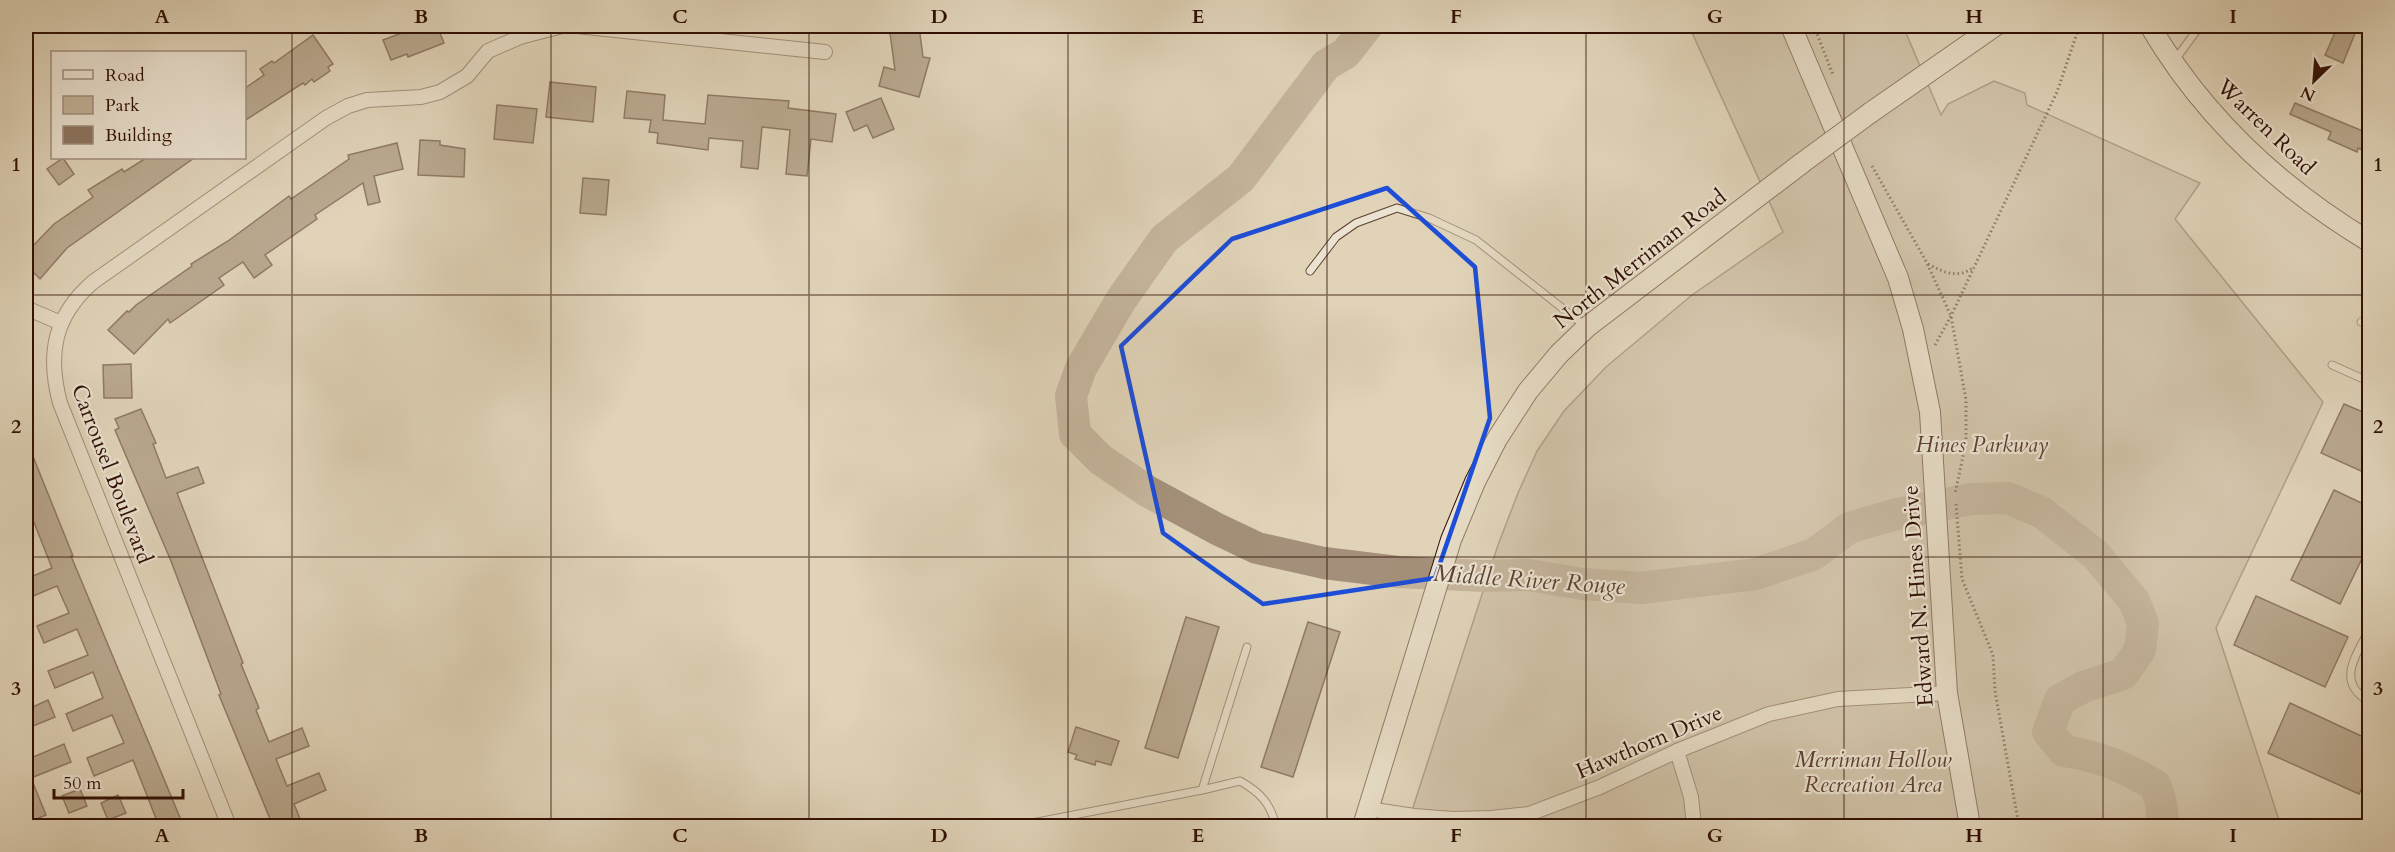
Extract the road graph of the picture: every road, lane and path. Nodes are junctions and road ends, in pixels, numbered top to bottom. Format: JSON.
{"nodes":[{"id":1,"x":562,"y":26,"type":"edge"},
{"id":2,"x":578,"y":26,"type":"edge"},
{"id":3,"x":1791,"y":26,"type":"edge"},
{"id":4,"x":1995,"y":26,"type":"edge"},
{"id":5,"x":2076,"y":26,"type":"edge"},
{"id":6,"x":2083,"y":26,"type":"edge"},
{"id":7,"x":2150,"y":26,"type":"edge"},
{"id":8,"x":2200,"y":26,"type":"edge"},
{"id":9,"x":2077,"y":33,"type":"junction"},
{"id":10,"x":825,"y":52,"type":"dead end"},
{"id":11,"x":2174,"y":62,"type":"junction"},
{"id":12,"x":2370,"y":242,"type":"edge"},
{"id":13,"x":1927,"y":263,"type":"dead end"},
{"id":14,"x":1974,"y":267,"type":"junction"},
{"id":15,"x":1310,"y":271,"type":"dead end"},
{"id":16,"x":26,"y":308,"type":"edge"},
{"id":17,"x":2361,"y":322,"type":"dead end"},
{"id":18,"x":61,"y":323,"type":"junction"},
{"id":19,"x":2370,"y":326,"type":"edge"},
{"id":20,"x":1587,"y":327,"type":"junction"},
{"id":21,"x":2332,"y":365,"type":"dead end"},
{"id":22,"x":1922,"y":367,"type":"junction"},
{"id":23,"x":2370,"y":382,"type":"edge"},
{"id":24,"x":1955,"y":494,"type":"dead end"},
{"id":25,"x":2370,"y":628,"type":"edge"},
{"id":26,"x":2361,"y":646,"type":"junction"},
{"id":27,"x":1247,"y":647,"type":"dead end"},
{"id":28,"x":2370,"y":650,"type":"edge"},
{"id":29,"x":1947,"y":693,"type":"junction"},
{"id":30,"x":2370,"y":702,"type":"edge"},
{"id":31,"x":1677,"y":751,"type":"junction"},
{"id":32,"x":1202,"y":790,"type":"junction"},
{"id":33,"x":1366,"y":818,"type":"edge"},
{"id":34,"x":229,"y":826,"type":"edge"},
{"id":35,"x":1017,"y":826,"type":"edge"},
{"id":36,"x":1276,"y":826,"type":"edge"},
{"id":37,"x":1694,"y":826,"type":"edge"},
{"id":38,"x":1970,"y":826,"type":"edge"},
{"id":39,"x":2019,"y":826,"type":"edge"}],
"edges":[{"from":1,"to":18,"type":"street","name":"Carrousel Boulevard"},
{"from":2,"to":10,"type":"street"},
{"from":3,"to":22,"type":"main road","name":"Edward N. Hines Drive"},
{"from":4,"to":20,"type":"main road","name":"North Merriman Road","bridge":true},
{"from":5,"to":9,"type":"path"},
{"from":6,"to":9,"type":"path"},
{"from":7,"to":11,"type":"main road","name":"Warren Road"},
{"from":8,"to":11,"type":"lane"},
{"from":9,"to":14,"type":"path"},
{"from":11,"to":12,"type":"main road","name":"Warren Road"},
{"from":13,"to":14,"type":"path"},
{"from":14,"to":22,"type":"path"},
{"from":15,"to":20,"type":"lane"},
{"from":16,"to":18,"type":"street"},
{"from":17,"to":19,"type":"lane"},
{"from":18,"to":34,"type":"street","name":"Carrousel Boulevard"},
{"from":20,"to":33,"type":"main road","name":"North Merriman Road"},
{"from":21,"to":23,"type":"lane"},
{"from":22,"to":29,"type":"main road","name":"Edward N. Hines Drive"},
{"from":24,"to":39,"type":"path"},
{"from":25,"to":26,"type":"lane"},
{"from":26,"to":28,"type":"lane"},
{"from":26,"to":30,"type":"lane"},
{"from":27,"to":32,"type":"lane"},
{"from":29,"to":31,"type":"street","name":"Hawthorn Drive"},
{"from":29,"to":38,"type":"main road","name":"Edward N. Hines Drive"},
{"from":31,"to":33,"type":"street","name":"Hawthorn Drive"},
{"from":31,"to":37,"type":"street"},
{"from":32,"to":35,"type":"lane"},
{"from":32,"to":36,"type":"lane"}]}
